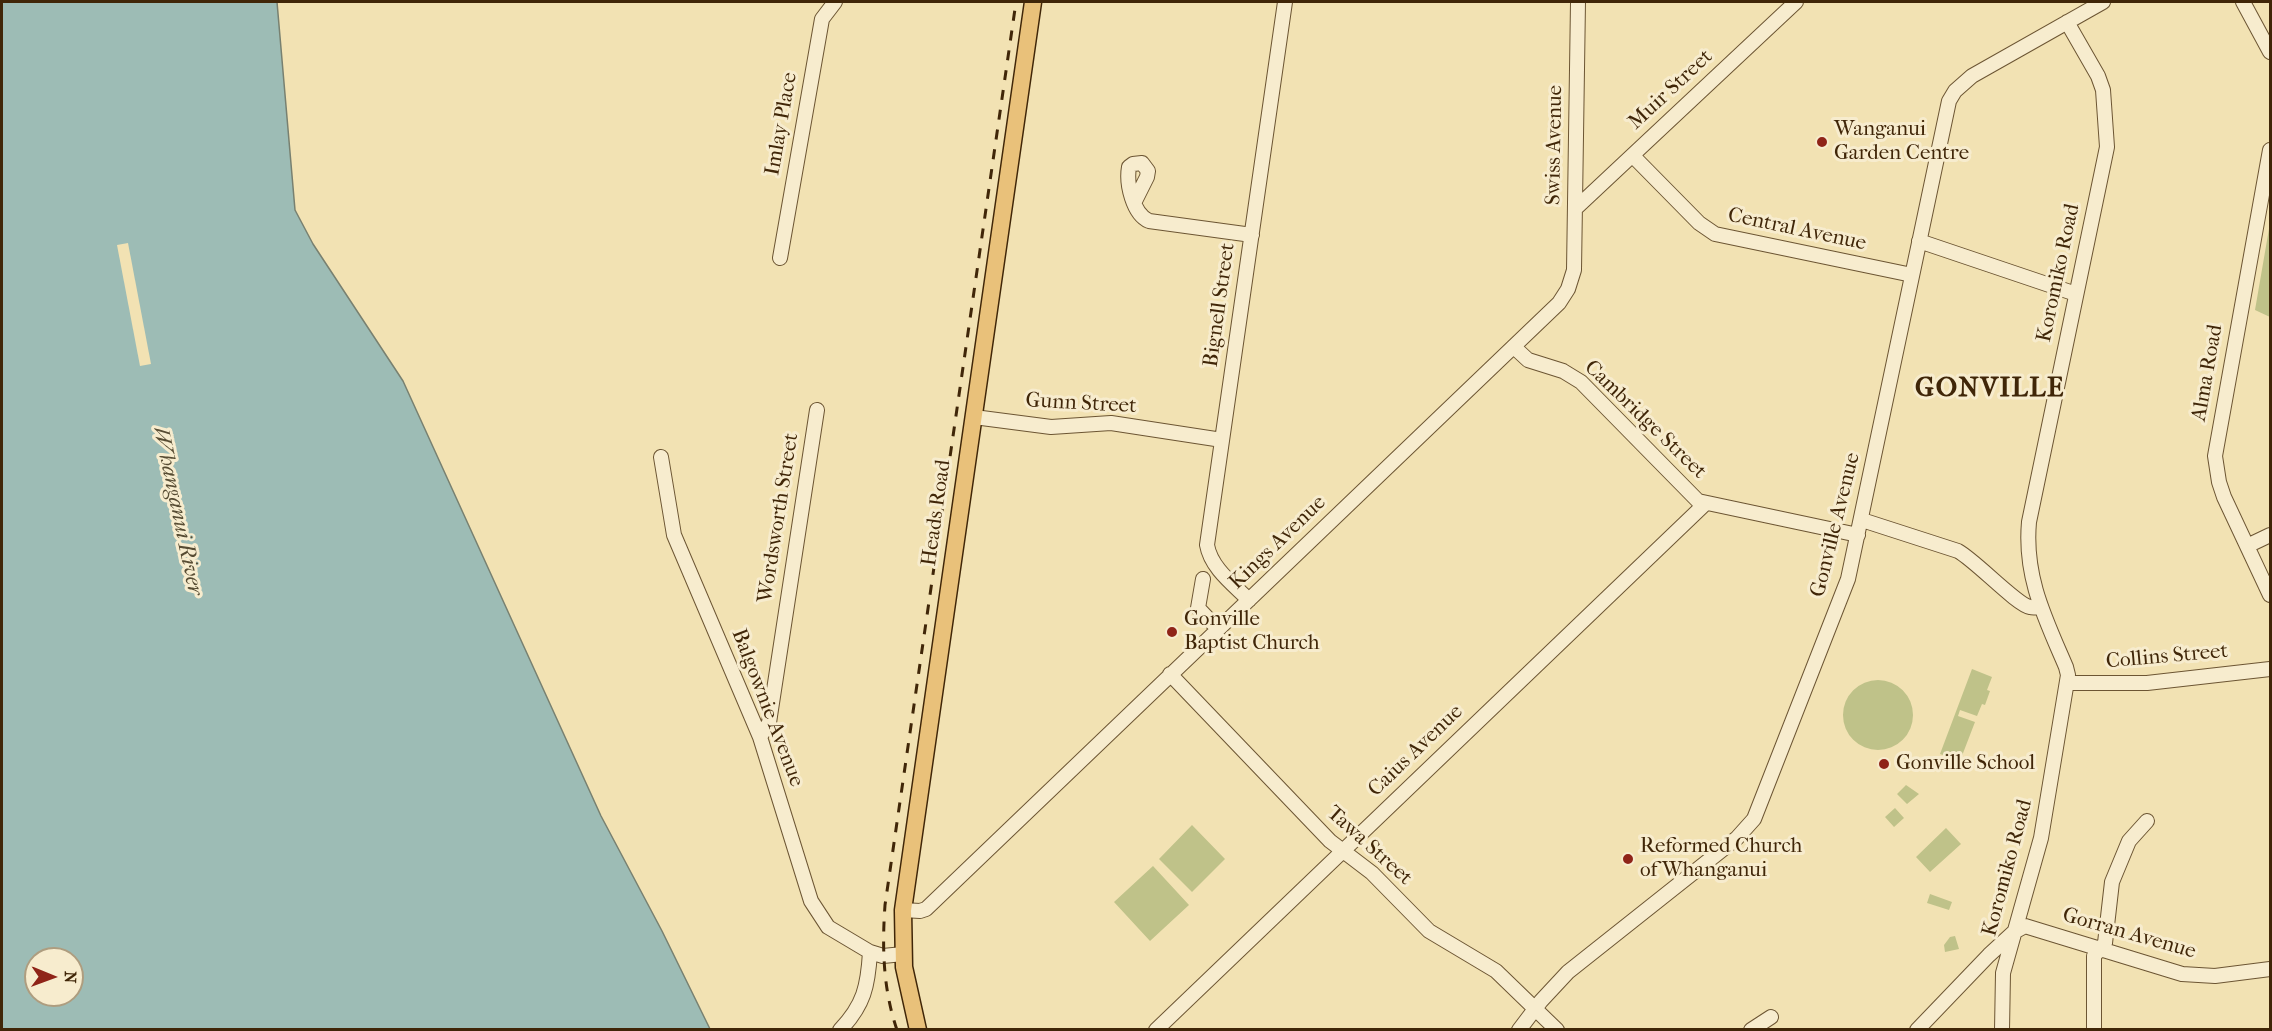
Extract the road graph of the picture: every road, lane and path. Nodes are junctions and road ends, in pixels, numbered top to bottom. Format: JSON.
{"nodes":[{"id":1,"x":835,"y":2,"type":"edge"},
{"id":2,"x":1033,"y":2,"type":"edge"},
{"id":3,"x":1285,"y":2,"type":"edge"},
{"id":4,"x":1578,"y":2,"type":"edge"},
{"id":5,"x":1796,"y":2,"type":"edge"},
{"id":6,"x":2103,"y":2,"type":"edge"},
{"id":7,"x":2243,"y":2,"type":"edge"},
{"id":8,"x":2067,"y":22,"type":"junction"},
{"id":9,"x":2271,"y":52,"type":"edge"},
{"id":10,"x":2271,"y":150,"type":"edge"},
{"id":11,"x":1633,"y":156,"type":"junction"},
{"id":12,"x":1134,"y":203,"type":"dead end"},
{"id":13,"x":1575,"y":209,"type":"junction"},
{"id":14,"x":1252,"y":235,"type":"junction"},
{"id":15,"x":1919,"y":242,"type":"junction"},
{"id":16,"x":780,"y":258,"type":"dead end"},
{"id":17,"x":1912,"y":275,"type":"junction"},
{"id":18,"x":1568,"y":289,"type":"joint"},
{"id":19,"x":2076,"y":294,"type":"junction"},
{"id":20,"x":1514,"y":347,"type":"junction"},
{"id":21,"x":817,"y":410,"type":"dead end"},
{"id":22,"x":974,"y":417,"type":"junction"},
{"id":23,"x":1222,"y":440,"type":"junction"},
{"id":24,"x":661,"y":457,"type":"dead end"},
{"id":25,"x":1706,"y":503,"type":"junction"},
{"id":26,"x":1862,"y":519,"type":"junction"},
{"id":27,"x":1858,"y":535,"type":"junction"},
{"id":28,"x":2271,"y":535,"type":"edge"},
{"id":29,"x":2247,"y":546,"type":"junction"},
{"id":30,"x":1203,"y":579,"type":"dead end"},
{"id":31,"x":2271,"y":595,"type":"edge"},
{"id":32,"x":1249,"y":600,"type":"junction"},
{"id":33,"x":2040,"y":607,"type":"junction"},
{"id":34,"x":1218,"y":629,"type":"junction"},
{"id":35,"x":2271,"y":669,"type":"edge"},
{"id":36,"x":1170,"y":674,"type":"junction"},
{"id":37,"x":2067,"y":683,"type":"junction"},
{"id":38,"x":760,"y":736,"type":"junction"},
{"id":39,"x":2147,"y":821,"type":"dead end"},
{"id":40,"x":1342,"y":851,"type":"junction"},
{"id":41,"x":903,"y":910,"type":"junction"},
{"id":42,"x":2014,"y":933,"type":"junction"},
{"id":43,"x":2100,"y":949,"type":"junction"},
{"id":44,"x":870,"y":952,"type":"junction"},
{"id":45,"x":903,"y":954,"type":"junction"},
{"id":46,"x":2271,"y":969,"type":"edge"},
{"id":47,"x":1535,"y":1008,"type":"junction"},
{"id":48,"x":1772,"y":1017,"type":"dead end"},
{"id":49,"x":840,"y":1029,"type":"edge"},
{"id":50,"x":918,"y":1029,"type":"edge"},
{"id":51,"x":1156,"y":1029,"type":"edge"},
{"id":52,"x":1519,"y":1029,"type":"edge"},
{"id":53,"x":1557,"y":1029,"type":"edge"},
{"id":54,"x":1751,"y":1029,"type":"edge"},
{"id":55,"x":1917,"y":1029,"type":"edge"},
{"id":56,"x":2002,"y":1029,"type":"edge"},
{"id":57,"x":2094,"y":1029,"type":"edge"}],
"edges":[{"from":1,"to":16,"type":"street","name":"Imlay Place"},
{"from":2,"to":22,"type":"main road","name":"Heads Road"},
{"from":3,"to":14,"type":"street","name":"Bignell Street"},
{"from":4,"to":13,"type":"street","name":"Swiss Avenue"},
{"from":5,"to":11,"type":"street","name":"Muir Street"},
{"from":6,"to":8,"type":"street","name":"Gonville Avenue"},
{"from":7,"to":9,"type":"street"},
{"from":8,"to":15,"type":"street","name":"Gonville Avenue"},
{"from":8,"to":19,"type":"street","name":"Koromiko Road"},
{"from":10,"to":29,"type":"street","name":"Alma Road"},
{"from":11,"to":13,"type":"street","name":"Muir Street"},
{"from":11,"to":17,"type":"street","name":"Central Avenue"},
{"from":12,"to":14,"type":"street"},
{"from":13,"to":18,"type":"street","name":"Swiss Avenue"},
{"from":14,"to":23,"type":"street","name":"Bignell Street"},
{"from":15,"to":17,"type":"street","name":"Gonville Avenue"},
{"from":15,"to":19,"type":"street"},
{"from":17,"to":26,"type":"street","name":"Gonville Avenue"},
{"from":18,"to":20,"type":"street","name":"Kings Avenue"},
{"from":19,"to":33,"type":"street","name":"Koromiko Road"},
{"from":20,"to":25,"type":"street","name":"Cambridge Street"},
{"from":20,"to":32,"type":"street","name":"Kings Avenue"},
{"from":21,"to":38,"type":"street","name":"Wordsworth Street"},
{"from":22,"to":23,"type":"street","name":"Gunn Street"},
{"from":22,"to":41,"type":"main road","name":"Heads Road"},
{"from":23,"to":32,"type":"street","name":"Bignell Street"},
{"from":24,"to":38,"type":"street","name":"Balgownie Avenue"},
{"from":25,"to":27,"type":"street","name":"Cambridge Street"},
{"from":25,"to":40,"type":"street","name":"Caius Avenue"},
{"from":26,"to":27,"type":"street","name":"Gonville Avenue"},
{"from":26,"to":33,"type":"street"},
{"from":27,"to":47,"type":"street","name":"Gonville Avenue"},
{"from":28,"to":29,"type":"street"},
{"from":29,"to":31,"type":"street","name":"Alma Road"},
{"from":30,"to":34,"type":"street"},
{"from":32,"to":34,"type":"street","name":"Kings Avenue"},
{"from":33,"to":37,"type":"street","name":"Koromiko Road"},
{"from":34,"to":36,"type":"street","name":"Kings Avenue"},
{"from":35,"to":37,"type":"street","name":"Collins Street"},
{"from":36,"to":40,"type":"street","name":"Tawa Street"},
{"from":36,"to":41,"type":"street","name":"Kings Avenue"},
{"from":37,"to":42,"type":"street","name":"Koromiko Road"},
{"from":38,"to":44,"type":"street","name":"Balgownie Avenue"},
{"from":39,"to":43,"type":"street"},
{"from":40,"to":47,"type":"street","name":"Tawa Street"},
{"from":40,"to":51,"type":"street","name":"Caius Avenue"},
{"from":41,"to":45,"type":"main road","name":"Heads Road"},
{"from":42,"to":43,"type":"street","name":"Gorran Avenue"},
{"from":42,"to":55,"type":"street"},
{"from":42,"to":56,"type":"street","name":"Koromiko Road"},
{"from":43,"to":46,"type":"street","name":"Gorran Avenue"},
{"from":43,"to":57,"type":"street"},
{"from":44,"to":45,"type":"street","name":"Balgownie Avenue"},
{"from":44,"to":49,"type":"street"},
{"from":45,"to":50,"type":"main road","name":"Heads Road"},
{"from":47,"to":52,"type":"street","name":"Gonville Avenue"},
{"from":47,"to":53,"type":"street","name":"Tawa Street"},
{"from":48,"to":54,"type":"street"}]}
